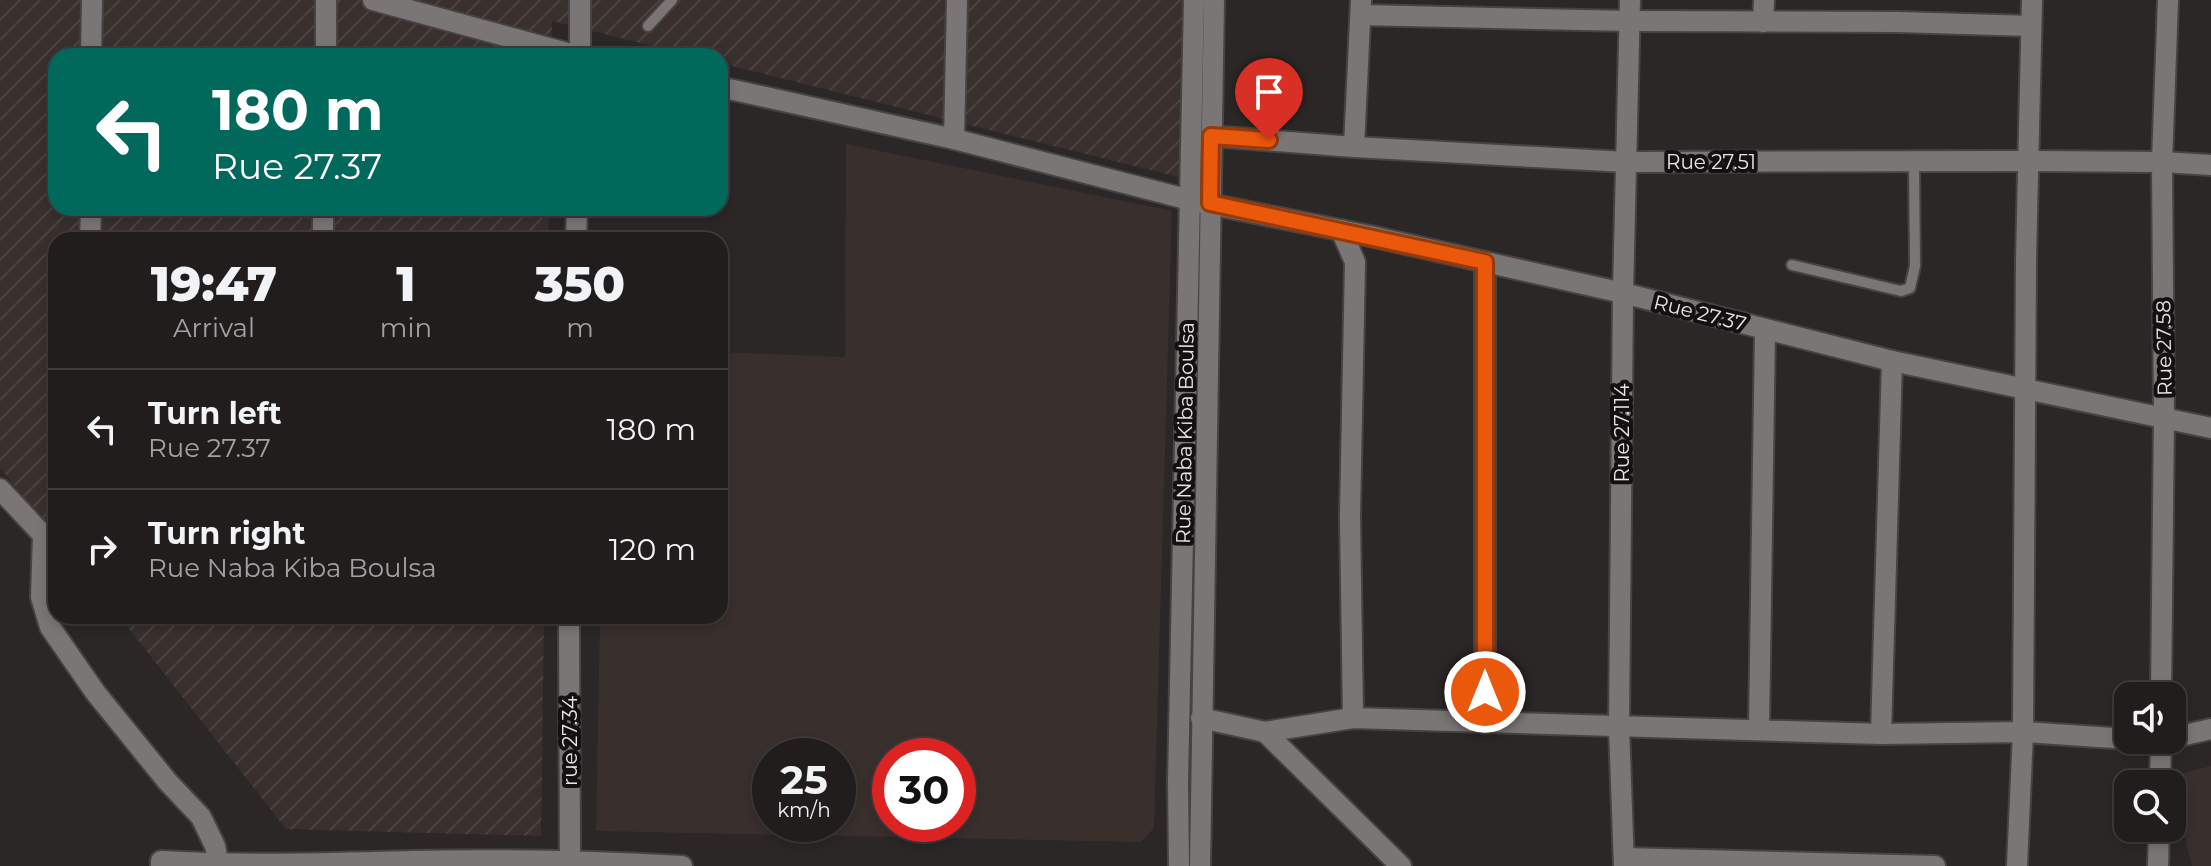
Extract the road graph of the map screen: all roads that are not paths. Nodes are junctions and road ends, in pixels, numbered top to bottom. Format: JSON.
{"nodes":[{"id":1,"x":92,"y":0,"type":"edge"},
{"id":2,"x":326,"y":0,"type":"edge"},
{"id":3,"x":373,"y":0,"type":"edge"},
{"id":4,"x":580,"y":0,"type":"edge"},
{"id":5,"x":672,"y":0,"type":"edge"},
{"id":6,"x":957,"y":0,"type":"edge"},
{"id":7,"x":1194,"y":0,"type":"edge"},
{"id":8,"x":1214,"y":0,"type":"edge"},
{"id":9,"x":1764,"y":0,"type":"edge"},
{"id":10,"x":1898,"y":0,"type":"edge"},
{"id":11,"x":2032,"y":0,"type":"edge"},
{"id":12,"x":2168,"y":0,"type":"edge"},
{"id":13,"x":1361,"y":8,"type":"edge"},
{"id":14,"x":1500,"y":9,"type":"edge"},
{"id":15,"x":1630,"y":10,"type":"edge"},
{"id":16,"x":1763,"y":22,"type":"junction"},
{"id":17,"x":1898,"y":22,"type":"junction"},
{"id":18,"x":648,"y":26,"type":"dead end"},
{"id":19,"x":2031,"y":26,"type":"junction"},
{"id":20,"x":91,"y":48,"type":"edge"},
{"id":21,"x":326,"y":48,"type":"edge"},
{"id":22,"x":550,"y":48,"type":"edge"},
{"id":23,"x":579,"y":48,"type":"edge"},
{"id":24,"x":728,"y":89,"type":"edge"},
{"id":25,"x":1211,"y":136,"type":"junction"},
{"id":26,"x":954,"y":139,"type":"junction"},
{"id":27,"x":1354,"y":147,"type":"junction"},
{"id":28,"x":2030,"y":161,"type":"junction"},
{"id":29,"x":1626,"y":162,"type":"junction"},
{"id":30,"x":1914,"y":162,"type":"junction"},
{"id":31,"x":2162,"y":162,"type":"junction"},
{"id":32,"x":2211,"y":165,"type":"edge"},
{"id":33,"x":1200,"y":201,"type":"junction"},
{"id":34,"x":1341,"y":230,"type":"junction"},
{"id":35,"x":1370,"y":236,"type":"junction"},
{"id":36,"x":1355,"y":262,"type":"junction"},
{"id":37,"x":1485,"y":262,"type":"junction"},
{"id":38,"x":1792,"y":265,"type":"dead end"},
{"id":39,"x":1623,"y":293,"type":"junction"},
{"id":40,"x":1765,"y":330,"type":"junction"},
{"id":41,"x":1892,"y":361,"type":"junction"},
{"id":42,"x":2026,"y":390,"type":"junction"},
{"id":43,"x":2164,"y":416,"type":"junction"},
{"id":44,"x":2211,"y":428,"type":"edge"},
{"id":45,"x":0,"y":489,"type":"edge"},
{"id":46,"x":48,"y":537,"type":"edge"},
{"id":47,"x":48,"y":552,"type":"edge"},
{"id":48,"x":48,"y":620,"type":"edge"},
{"id":49,"x":49,"y":624,"type":"edge"},
{"id":50,"x":569,"y":624,"type":"edge"},
{"id":51,"x":2161,"y":682,"type":"edge"},
{"id":52,"x":1201,"y":718,"type":"junction"},
{"id":53,"x":1353,"y":718,"type":"junction"},
{"id":54,"x":1485,"y":723,"type":"junction"},
{"id":55,"x":1619,"y":727,"type":"junction"},
{"id":56,"x":1759,"y":728,"type":"junction"},
{"id":57,"x":2211,"y":729,"type":"edge"},
{"id":58,"x":1265,"y":732,"type":"junction"},
{"id":59,"x":2023,"y":732,"type":"junction"},
{"id":60,"x":1881,"y":734,"type":"junction"},
{"id":61,"x":2186,"y":735,"type":"edge"},
{"id":62,"x":2114,"y":738,"type":"edge"},
{"id":63,"x":2159,"y":842,"type":"edge"},
{"id":64,"x":1624,"y":862,"type":"edge"},
{"id":65,"x":570,"y":863,"type":"edge"},
{"id":66,"x":412,"y":864,"type":"edge"},
{"id":67,"x":1883,"y":865,"type":"edge"},
{"id":68,"x":161,"y":866,"type":"edge"},
{"id":69,"x":219,"y":866,"type":"edge"},
{"id":70,"x":682,"y":866,"type":"edge"},
{"id":71,"x":1179,"y":866,"type":"edge"},
{"id":72,"x":1200,"y":866,"type":"edge"},
{"id":73,"x":1401,"y":866,"type":"edge"},
{"id":74,"x":1935,"y":866,"type":"edge"},
{"id":75,"x":2017,"y":866,"type":"edge"},
{"id":76,"x":2158,"y":866,"type":"edge"}],
"edges":[{"from":1,"to":20,"type":"street"},
{"from":2,"to":21,"type":"street"},
{"from":3,"to":22,"type":"street"},
{"from":4,"to":23,"type":"street"},
{"from":5,"to":18,"type":"lane"},
{"from":6,"to":26,"type":"street"},
{"from":7,"to":33,"type":"street","name":"Rue Naba Kiba Boulsa"},
{"from":8,"to":25,"type":"street","name":"Rue Naba Kiba Boulsa"},
{"from":9,"to":16,"type":"street"},
{"from":10,"to":17,"type":"street"},
{"from":11,"to":19,"type":"street"},
{"from":12,"to":31,"type":"street","name":"Rue 27.58"},
{"from":13,"to":14,"type":"street"},
{"from":13,"to":27,"type":"street"},
{"from":14,"to":15,"type":"street"},
{"from":15,"to":16,"type":"street"},
{"from":15,"to":29,"type":"street","name":"Rue 27.114"},
{"from":16,"to":17,"type":"street"},
{"from":17,"to":19,"type":"street"},
{"from":19,"to":28,"type":"street"},
{"from":24,"to":26,"type":"street","name":"Rue 27.37"},
{"from":25,"to":27,"type":"street","name":"Rue 27.51"},
{"from":25,"to":33,"type":"street","name":"Rue Naba Kiba Boulsa"},
{"from":26,"to":33,"type":"street","name":"Rue 27.37"},
{"from":27,"to":29,"type":"street","name":"Rue 27.51"},
{"from":28,"to":30,"type":"street","name":"Rue 27.51"},
{"from":28,"to":31,"type":"street","name":"Rue 27.51"},
{"from":28,"to":42,"type":"street"},
{"from":29,"to":30,"type":"street","name":"Rue 27.51"},
{"from":29,"to":39,"type":"street","name":"Rue 27.114"},
{"from":30,"to":38,"type":"lane"},
{"from":31,"to":32,"type":"street","name":"Rue 27.51"},
{"from":31,"to":43,"type":"street","name":"Rue 27.58"},
{"from":33,"to":34,"type":"street","name":"Rue 27.37"},
{"from":33,"to":52,"type":"street","name":"Rue Naba Kiba Boulsa"},
{"from":33,"to":71,"type":"street","name":"Rue Naba Kiba Boulsa"},
{"from":34,"to":35,"type":"street","name":"Rue 27.37"},
{"from":34,"to":36,"type":"street"},
{"from":35,"to":36,"type":"street"},
{"from":35,"to":37,"type":"street","name":"Rue 27.37"},
{"from":36,"to":53,"type":"street"},
{"from":37,"to":39,"type":"street","name":"Rue 27.37"},
{"from":37,"to":54,"type":"street"},
{"from":39,"to":40,"type":"street","name":"Rue 27.37"},
{"from":39,"to":55,"type":"street","name":"Rue 27.114"},
{"from":40,"to":41,"type":"street","name":"Rue 27.37"},
{"from":40,"to":56,"type":"street"},
{"from":41,"to":42,"type":"street","name":"Rue 27.37"},
{"from":41,"to":60,"type":"street"},
{"from":42,"to":43,"type":"street","name":"Rue 27.37"},
{"from":42,"to":59,"type":"street"},
{"from":43,"to":44,"type":"street","name":"Rue 27.37"},
{"from":43,"to":51,"type":"street","name":"Rue 27.58"},
{"from":45,"to":46,"type":"street"},
{"from":47,"to":48,"type":"street"},
{"from":49,"to":69,"type":"street"},
{"from":50,"to":65,"type":"street","name":"rue 27.34"},
{"from":52,"to":58,"type":"street"},
{"from":52,"to":72,"type":"street","name":"Rue Naba Kiba Boulsa"},
{"from":53,"to":54,"type":"street"},
{"from":53,"to":58,"type":"street"},
{"from":54,"to":55,"type":"street"},
{"from":55,"to":56,"type":"street"},
{"from":55,"to":64,"type":"street","name":"Rue 27.114"},
{"from":56,"to":60,"type":"street"},
{"from":57,"to":61,"type":"street"},
{"from":58,"to":73,"type":"street"},
{"from":59,"to":60,"type":"street"},
{"from":59,"to":62,"type":"street"},
{"from":59,"to":75,"type":"street"},
{"from":63,"to":76,"type":"street"},
{"from":64,"to":67,"type":"street"},
{"from":65,"to":66,"type":"street"},
{"from":65,"to":70,"type":"street"},
{"from":66,"to":69,"type":"street"},
{"from":67,"to":74,"type":"street"},
{"from":68,"to":69,"type":"street"}]}
